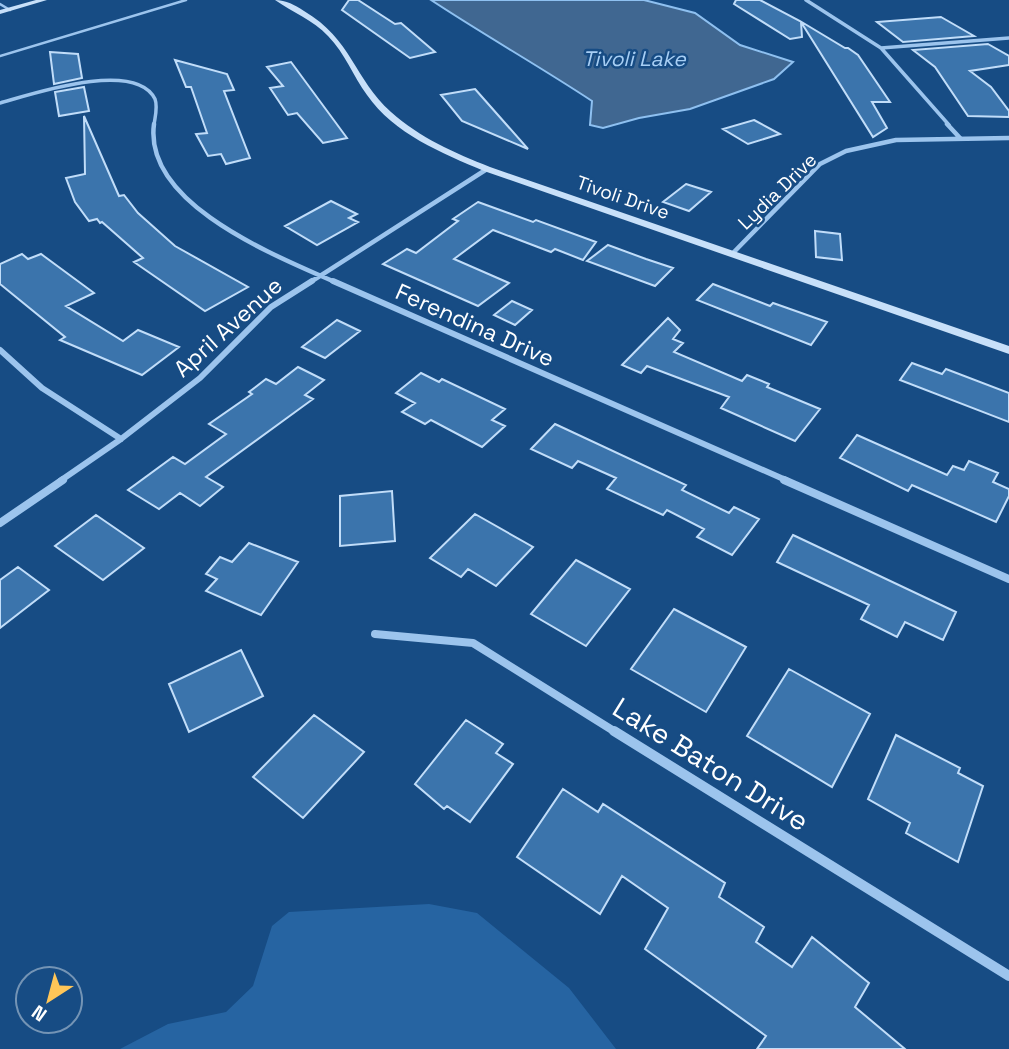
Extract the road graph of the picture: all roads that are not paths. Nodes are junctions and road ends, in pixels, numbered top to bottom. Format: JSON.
{"nodes":[{"id":1,"x":44,"y":0,"type":"edge"},
{"id":2,"x":186,"y":0,"type":"edge"},
{"id":3,"x":278,"y":0,"type":"edge"},
{"id":4,"x":806,"y":0,"type":"edge"},
{"id":5,"x":33,"y":1,"type":"edge"},
{"id":6,"x":0,"y":4,"type":"edge"},
{"id":7,"x":9,"y":9,"type":"junction"},
{"id":8,"x":0,"y":12,"type":"edge"},
{"id":9,"x":1009,"y":38,"type":"edge"},
{"id":10,"x":881,"y":48,"type":"junction"},
{"id":11,"x":0,"y":56,"type":"edge"},
{"id":12,"x":0,"y":103,"type":"edge"},
{"id":13,"x":960,"y":138,"type":"junction"},
{"id":14,"x":1009,"y":138,"type":"edge"},
{"id":15,"x":487,"y":169,"type":"junction"},
{"id":16,"x":733,"y":254,"type":"junction"},
{"id":17,"x":318,"y":275,"type":"junction"},
{"id":18,"x":1009,"y":349,"type":"edge"},
{"id":19,"x":0,"y":350,"type":"edge"},
{"id":20,"x":121,"y":439,"type":"junction"},
{"id":21,"x":0,"y":523,"type":"edge"},
{"id":22,"x":1009,"y":579,"type":"edge"},
{"id":23,"x":375,"y":634,"type":"dead end"},
{"id":24,"x":1009,"y":976,"type":"edge"}],
"edges":[{"from":1,"to":5,"type":"street"},
{"from":2,"to":11,"type":"lane"},
{"from":3,"to":15,"type":"street","name":"Tivoli Drive"},
{"from":4,"to":10,"type":"street"},
{"from":5,"to":7,"type":"street"},
{"from":6,"to":7,"type":"lane"},
{"from":7,"to":8,"type":"street"},
{"from":9,"to":10,"type":"street"},
{"from":10,"to":13,"type":"street"},
{"from":12,"to":17,"type":"street","name":"Ferendina Drive"},
{"from":13,"to":14,"type":"street","name":"Lydia Drive"},
{"from":13,"to":16,"type":"street","name":"Lydia Drive"},
{"from":15,"to":16,"type":"street","name":"Tivoli Drive"},
{"from":15,"to":17,"type":"street","name":"April Avenue"},
{"from":16,"to":18,"type":"street","name":"Tivoli Drive"},
{"from":17,"to":20,"type":"street","name":"April Avenue"},
{"from":17,"to":22,"type":"street","name":"Ferendina Drive"},
{"from":19,"to":20,"type":"street"},
{"from":20,"to":21,"type":"street","name":"April Avenue"},
{"from":23,"to":24,"type":"street","name":"Lake Baton Drive"}]}
